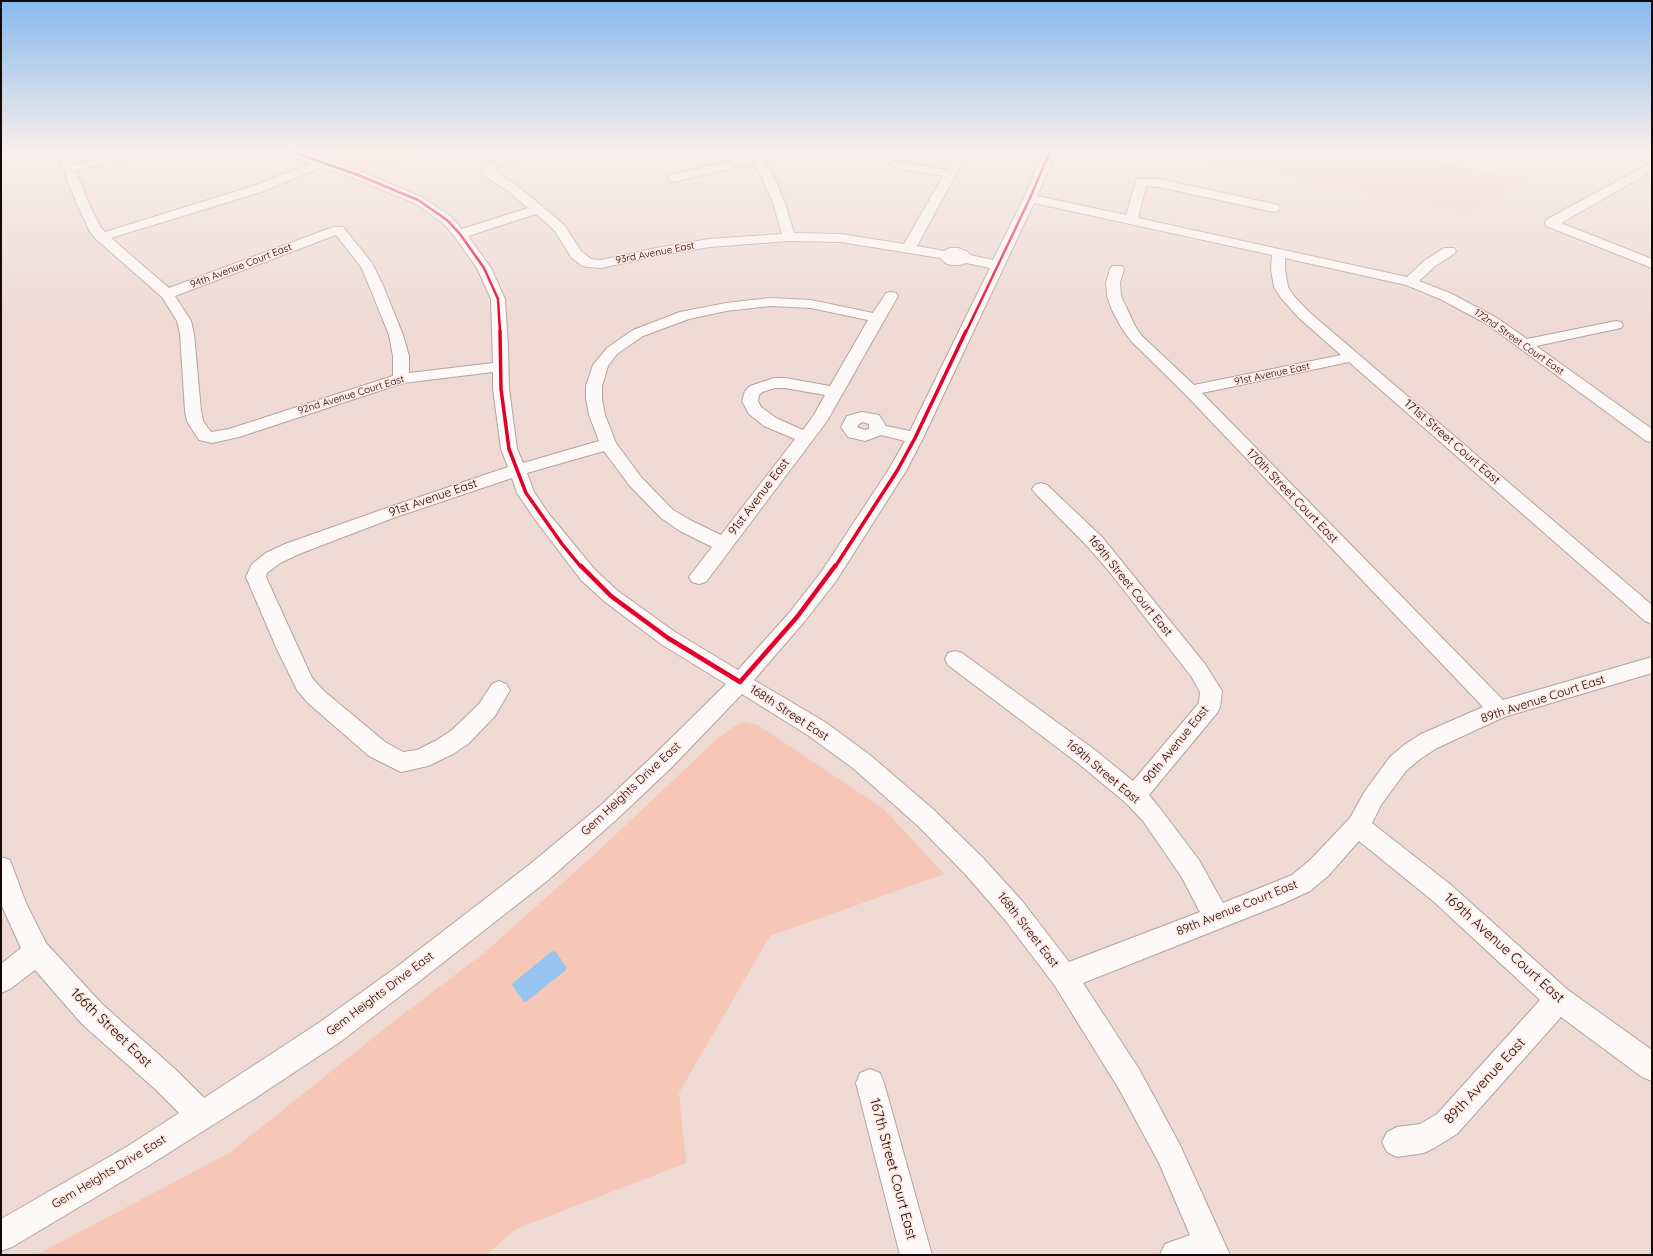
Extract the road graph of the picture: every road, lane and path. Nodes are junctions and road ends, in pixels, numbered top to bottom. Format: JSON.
{"nodes":[{"id":1,"x":85,"y":208,"type":"edge"},
{"id":2,"x":196,"y":208,"type":"edge"},
{"id":3,"x":429,"y":208,"type":"edge"},
{"id":4,"x":780,"y":208,"type":"edge"},
{"id":5,"x":931,"y":208,"type":"edge"},
{"id":6,"x":1025,"y":208,"type":"edge"},
{"id":7,"x":1091,"y":208,"type":"edge"},
{"id":8,"x":1134,"y":208,"type":"edge"},
{"id":9,"x":1578,"y":208,"type":"edge"},
{"id":10,"x":537,"y":209,"type":"joint"},
{"id":11,"x":1132,"y":214,"type":"junction"},
{"id":12,"x":460,"y":234,"type":"junction"},
{"id":13,"x":102,"y":236,"type":"junction"},
{"id":14,"x":789,"y":237,"type":"junction"},
{"id":15,"x":909,"y":248,"type":"junction"},
{"id":16,"x":1449,"y":251,"type":"dead end"},
{"id":17,"x":1279,"y":253,"type":"junction"},
{"id":18,"x":1652,"y":264,"type":"edge"},
{"id":19,"x":997,"y":265,"type":"junction"},
{"id":20,"x":1117,"y":269,"type":"dead end"},
{"id":21,"x":1410,"y":282,"type":"junction"},
{"id":22,"x":167,"y":294,"type":"junction"},
{"id":23,"x":891,"y":296,"type":"dead end"},
{"id":24,"x":877,"y":318,"type":"junction"},
{"id":25,"x":1616,"y":325,"type":"dead end"},
{"id":26,"x":1525,"y":344,"type":"junction"},
{"id":27,"x":1353,"y":358,"type":"junction"},
{"id":28,"x":500,"y":366,"type":"junction"},
{"id":29,"x":401,"y":379,"type":"junction"},
{"id":30,"x":835,"y":392,"type":"junction"},
{"id":31,"x":1191,"y":392,"type":"junction"},
{"id":32,"x":821,"y":416,"type":"junction"},
{"id":33,"x":805,"y":437,"type":"junction"},
{"id":34,"x":1652,"y":437,"type":"edge"},
{"id":35,"x":915,"y":438,"type":"junction"},
{"id":36,"x":608,"y":444,"type":"junction"},
{"id":37,"x":518,"y":471,"type":"junction"},
{"id":38,"x":1041,"y":489,"type":"dead end"},
{"id":39,"x":723,"y":544,"type":"junction"},
{"id":40,"x":699,"y":577,"type":"dead end"},
{"id":41,"x":1652,"y":616,"type":"edge"},
{"id":42,"x":954,"y":660,"type":"dead end"},
{"id":43,"x":1652,"y":665,"type":"edge"},
{"id":44,"x":740,"y":682,"type":"junction"},
{"id":45,"x":498,"y":690,"type":"dead end"},
{"id":46,"x":1211,"y":691,"type":"joint"},
{"id":47,"x":1499,"y":710,"type":"junction"},
{"id":48,"x":1134,"y":796,"type":"junction"},
{"id":49,"x":1358,"y":826,"type":"junction"},
{"id":50,"x":1,"y":868,"type":"edge"},
{"id":51,"x":1217,"y":918,"type":"junction"},
{"id":52,"x":37,"y":952,"type":"junction"},
{"id":53,"x":1064,"y":977,"type":"junction"},
{"id":54,"x":1,"y":980,"type":"edge"},
{"id":55,"x":1559,"y":999,"type":"junction"},
{"id":56,"x":1652,"y":1067,"type":"edge"},
{"id":57,"x":870,"y":1083,"type":"dead end"},
{"id":58,"x":201,"y":1115,"type":"junction"},
{"id":59,"x":1397,"y":1142,"type":"dead end"},
{"id":60,"x":1,"y":1236,"type":"edge"},
{"id":61,"x":1212,"y":1249,"type":"edge"},
{"id":62,"x":916,"y":1255,"type":"edge"},
{"id":63,"x":1176,"y":1255,"type":"edge"}],
"edges":[{"from":1,"to":13,"type":"street"},
{"from":2,"to":13,"type":"street"},
{"from":3,"to":12,"type":"street","name":"168th Street East"},
{"from":4,"to":14,"type":"street"},
{"from":5,"to":15,"type":"street"},
{"from":6,"to":19,"type":"street","name":"Gem Heights Drive East"},
{"from":7,"to":11,"type":"street"},
{"from":8,"to":11,"type":"street"},
{"from":9,"to":18,"type":"street"},
{"from":10,"to":12,"type":"street"},
{"from":10,"to":14,"type":"street","name":"93rd Avenue East"},
{"from":11,"to":17,"type":"street"},
{"from":12,"to":28,"type":"street","name":"168th Street East"},
{"from":13,"to":22,"type":"street"},
{"from":14,"to":15,"type":"street","name":"93rd Avenue East"},
{"from":15,"to":19,"type":"street","name":"93rd Avenue East"},
{"from":16,"to":21,"type":"street"},
{"from":17,"to":21,"type":"street","name":"172nd Street Court East"},
{"from":17,"to":27,"type":"street","name":"171st Street Court East"},
{"from":19,"to":35,"type":"street","name":"Gem Heights Drive East"},
{"from":20,"to":31,"type":"street","name":"170th Street Court East"},
{"from":21,"to":26,"type":"street","name":"172nd Street Court East"},
{"from":22,"to":29,"type":"street","name":"94th Avenue Court East"},
{"from":22,"to":29,"type":"street","name":"92nd Avenue Court East"},
{"from":23,"to":24,"type":"street","name":"91st Avenue East"},
{"from":24,"to":30,"type":"street","name":"91st Avenue East"},
{"from":24,"to":36,"type":"street"},
{"from":25,"to":26,"type":"street"},
{"from":26,"to":34,"type":"street","name":"172nd Street Court East"},
{"from":27,"to":31,"type":"street","name":"91st Avenue East"},
{"from":27,"to":41,"type":"street","name":"171st Street Court East"},
{"from":28,"to":29,"type":"street","name":"92nd Avenue Court East"},
{"from":28,"to":37,"type":"street","name":"168th Street East"},
{"from":30,"to":32,"type":"street","name":"91st Avenue East"},
{"from":30,"to":33,"type":"street"},
{"from":31,"to":47,"type":"street","name":"170th Street Court East"},
{"from":32,"to":33,"type":"street","name":"91st Avenue East"},
{"from":32,"to":35,"type":"street"},
{"from":33,"to":39,"type":"street","name":"91st Avenue East"},
{"from":35,"to":44,"type":"street","name":"Gem Heights Drive East"},
{"from":36,"to":37,"type":"street","name":"91st Avenue East"},
{"from":36,"to":39,"type":"street"},
{"from":37,"to":44,"type":"street","name":"168th Street East"},
{"from":37,"to":45,"type":"street","name":"91st Avenue East"},
{"from":38,"to":46,"type":"street","name":"169th Street Court East"},
{"from":39,"to":40,"type":"street","name":"91st Avenue East"},
{"from":42,"to":48,"type":"street","name":"169th Street East"},
{"from":43,"to":47,"type":"street","name":"89th Avenue Court East"},
{"from":44,"to":53,"type":"street","name":"168th Street East"},
{"from":44,"to":58,"type":"street","name":"Gem Heights Drive East"},
{"from":46,"to":48,"type":"street","name":"90th Avenue East"},
{"from":47,"to":49,"type":"street","name":"89th Avenue Court East"},
{"from":48,"to":51,"type":"street","name":"169th Street East"},
{"from":49,"to":51,"type":"street","name":"89th Avenue Court East"},
{"from":49,"to":55,"type":"street","name":"169th Avenue Court East"},
{"from":50,"to":52,"type":"street","name":"166th Street East"},
{"from":51,"to":53,"type":"street","name":"89th Avenue Court East"},
{"from":52,"to":54,"type":"street"},
{"from":52,"to":58,"type":"street","name":"166th Street East"},
{"from":53,"to":61,"type":"street","name":"168th Street East"},
{"from":55,"to":56,"type":"street","name":"169th Avenue Court East"},
{"from":55,"to":59,"type":"street","name":"89th Avenue East"},
{"from":57,"to":62,"type":"street","name":"167th Street Court East"},
{"from":58,"to":60,"type":"street","name":"Gem Heights Drive East"},
{"from":61,"to":63,"type":"street"}]}
